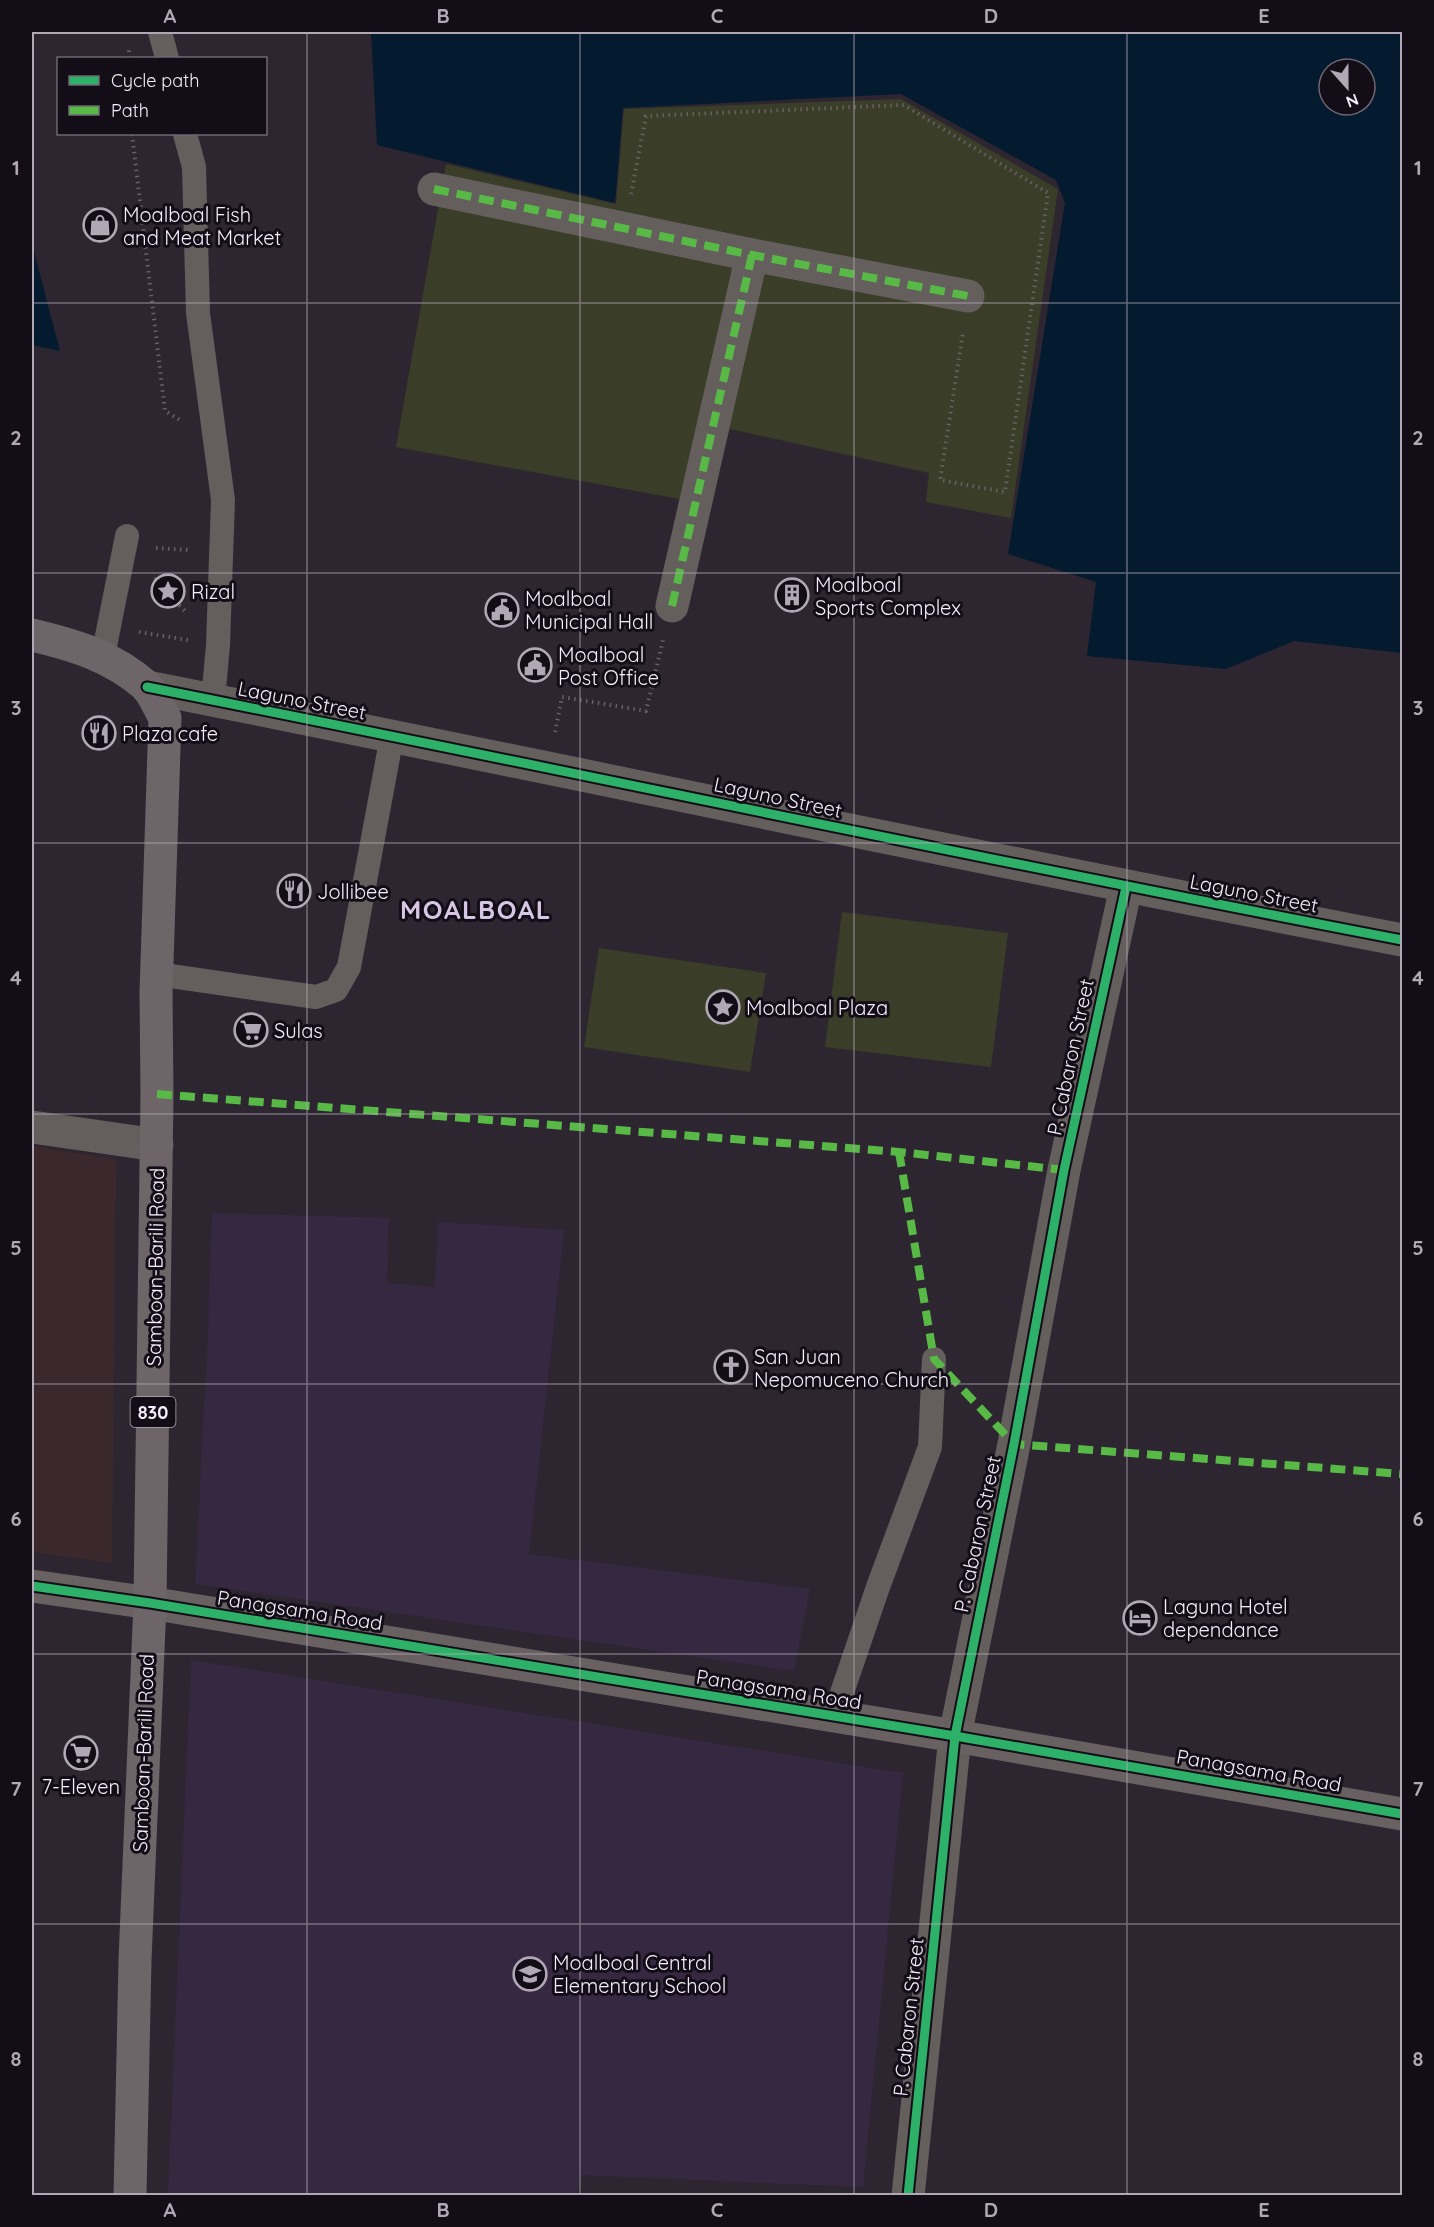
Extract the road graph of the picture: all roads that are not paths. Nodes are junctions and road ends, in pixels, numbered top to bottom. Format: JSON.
{"nodes":[{"id":1,"x":160,"y":32,"type":"edge"},
{"id":2,"x":166,"y":57,"type":"edge"},
{"id":3,"x":185,"y":135,"type":"edge"},
{"id":4,"x":434,"y":189,"type":"dead end"},
{"id":5,"x":752,"y":255,"type":"junction"},
{"id":6,"x":968,"y":296,"type":"dead end"},
{"id":7,"x":127,"y":536,"type":"dead end"},
{"id":8,"x":672,"y":606,"type":"road end"},
{"id":9,"x":32,"y":635,"type":"edge"},
{"id":10,"x":103,"y":656,"type":"junction"},
{"id":11,"x":147,"y":687,"type":"junction"},
{"id":12,"x":213,"y":700,"type":"junction"},
{"id":13,"x":392,"y":736,"type":"junction"},
{"id":14,"x":1126,"y":887,"type":"junction"},
{"id":15,"x":1402,"y":940,"type":"edge"},
{"id":16,"x":157,"y":974,"type":"junction"},
{"id":17,"x":32,"y":1127,"type":"edge"},
{"id":18,"x":157,"y":1145,"type":"junction"},
{"id":19,"x":934,"y":1359,"type":"dead end"},
{"id":20,"x":32,"y":1586,"type":"edge"},
{"id":21,"x":150,"y":1603,"type":"junction"},
{"id":22,"x":834,"y":1716,"type":"junction"},
{"id":23,"x":955,"y":1736,"type":"junction"},
{"id":24,"x":1402,"y":1814,"type":"edge"},
{"id":25,"x":130,"y":2196,"type":"edge"},
{"id":26,"x":908,"y":2196,"type":"edge"}],
"edges":[{"from":1,"to":2,"type":"lane"},
{"from":3,"to":12,"type":"lane"},
{"from":4,"to":5,"type":"street"},
{"from":5,"to":6,"type":"street"},
{"from":5,"to":8,"type":"street"},
{"from":7,"to":10,"type":"lane"},
{"from":9,"to":10,"type":"highway","name":"Samboan-Barili Road","number":"830"},
{"from":10,"to":11,"type":"highway","name":"Samboan-Barili Road","number":"830"},
{"from":11,"to":12,"type":"street","name":"Laguno Street"},
{"from":11,"to":16,"type":"highway","name":"Samboan-Barili Road","number":"830"},
{"from":12,"to":13,"type":"street","name":"Laguno Street"},
{"from":13,"to":14,"type":"street","name":"Laguno Street"},
{"from":13,"to":16,"type":"lane"},
{"from":14,"to":15,"type":"street","name":"Laguno Street"},
{"from":14,"to":23,"type":"street","name":"P. Cabaron Street"},
{"from":16,"to":18,"type":"highway","name":"Samboan-Barili Road","number":"830"},
{"from":17,"to":18,"type":"street"},
{"from":18,"to":21,"type":"highway","name":"Samboan-Barili Road","number":"830"},
{"from":19,"to":22,"type":"lane"},
{"from":20,"to":21,"type":"street","name":"Panagsama Road"},
{"from":21,"to":22,"type":"street","name":"Panagsama Road"},
{"from":21,"to":25,"type":"highway","name":"Samboan-Barili Road","number":"830"},
{"from":22,"to":23,"type":"street","name":"Panagsama Road"},
{"from":23,"to":24,"type":"street","name":"Panagsama Road"},
{"from":23,"to":26,"type":"street","name":"P. Cabaron Street"}]}
